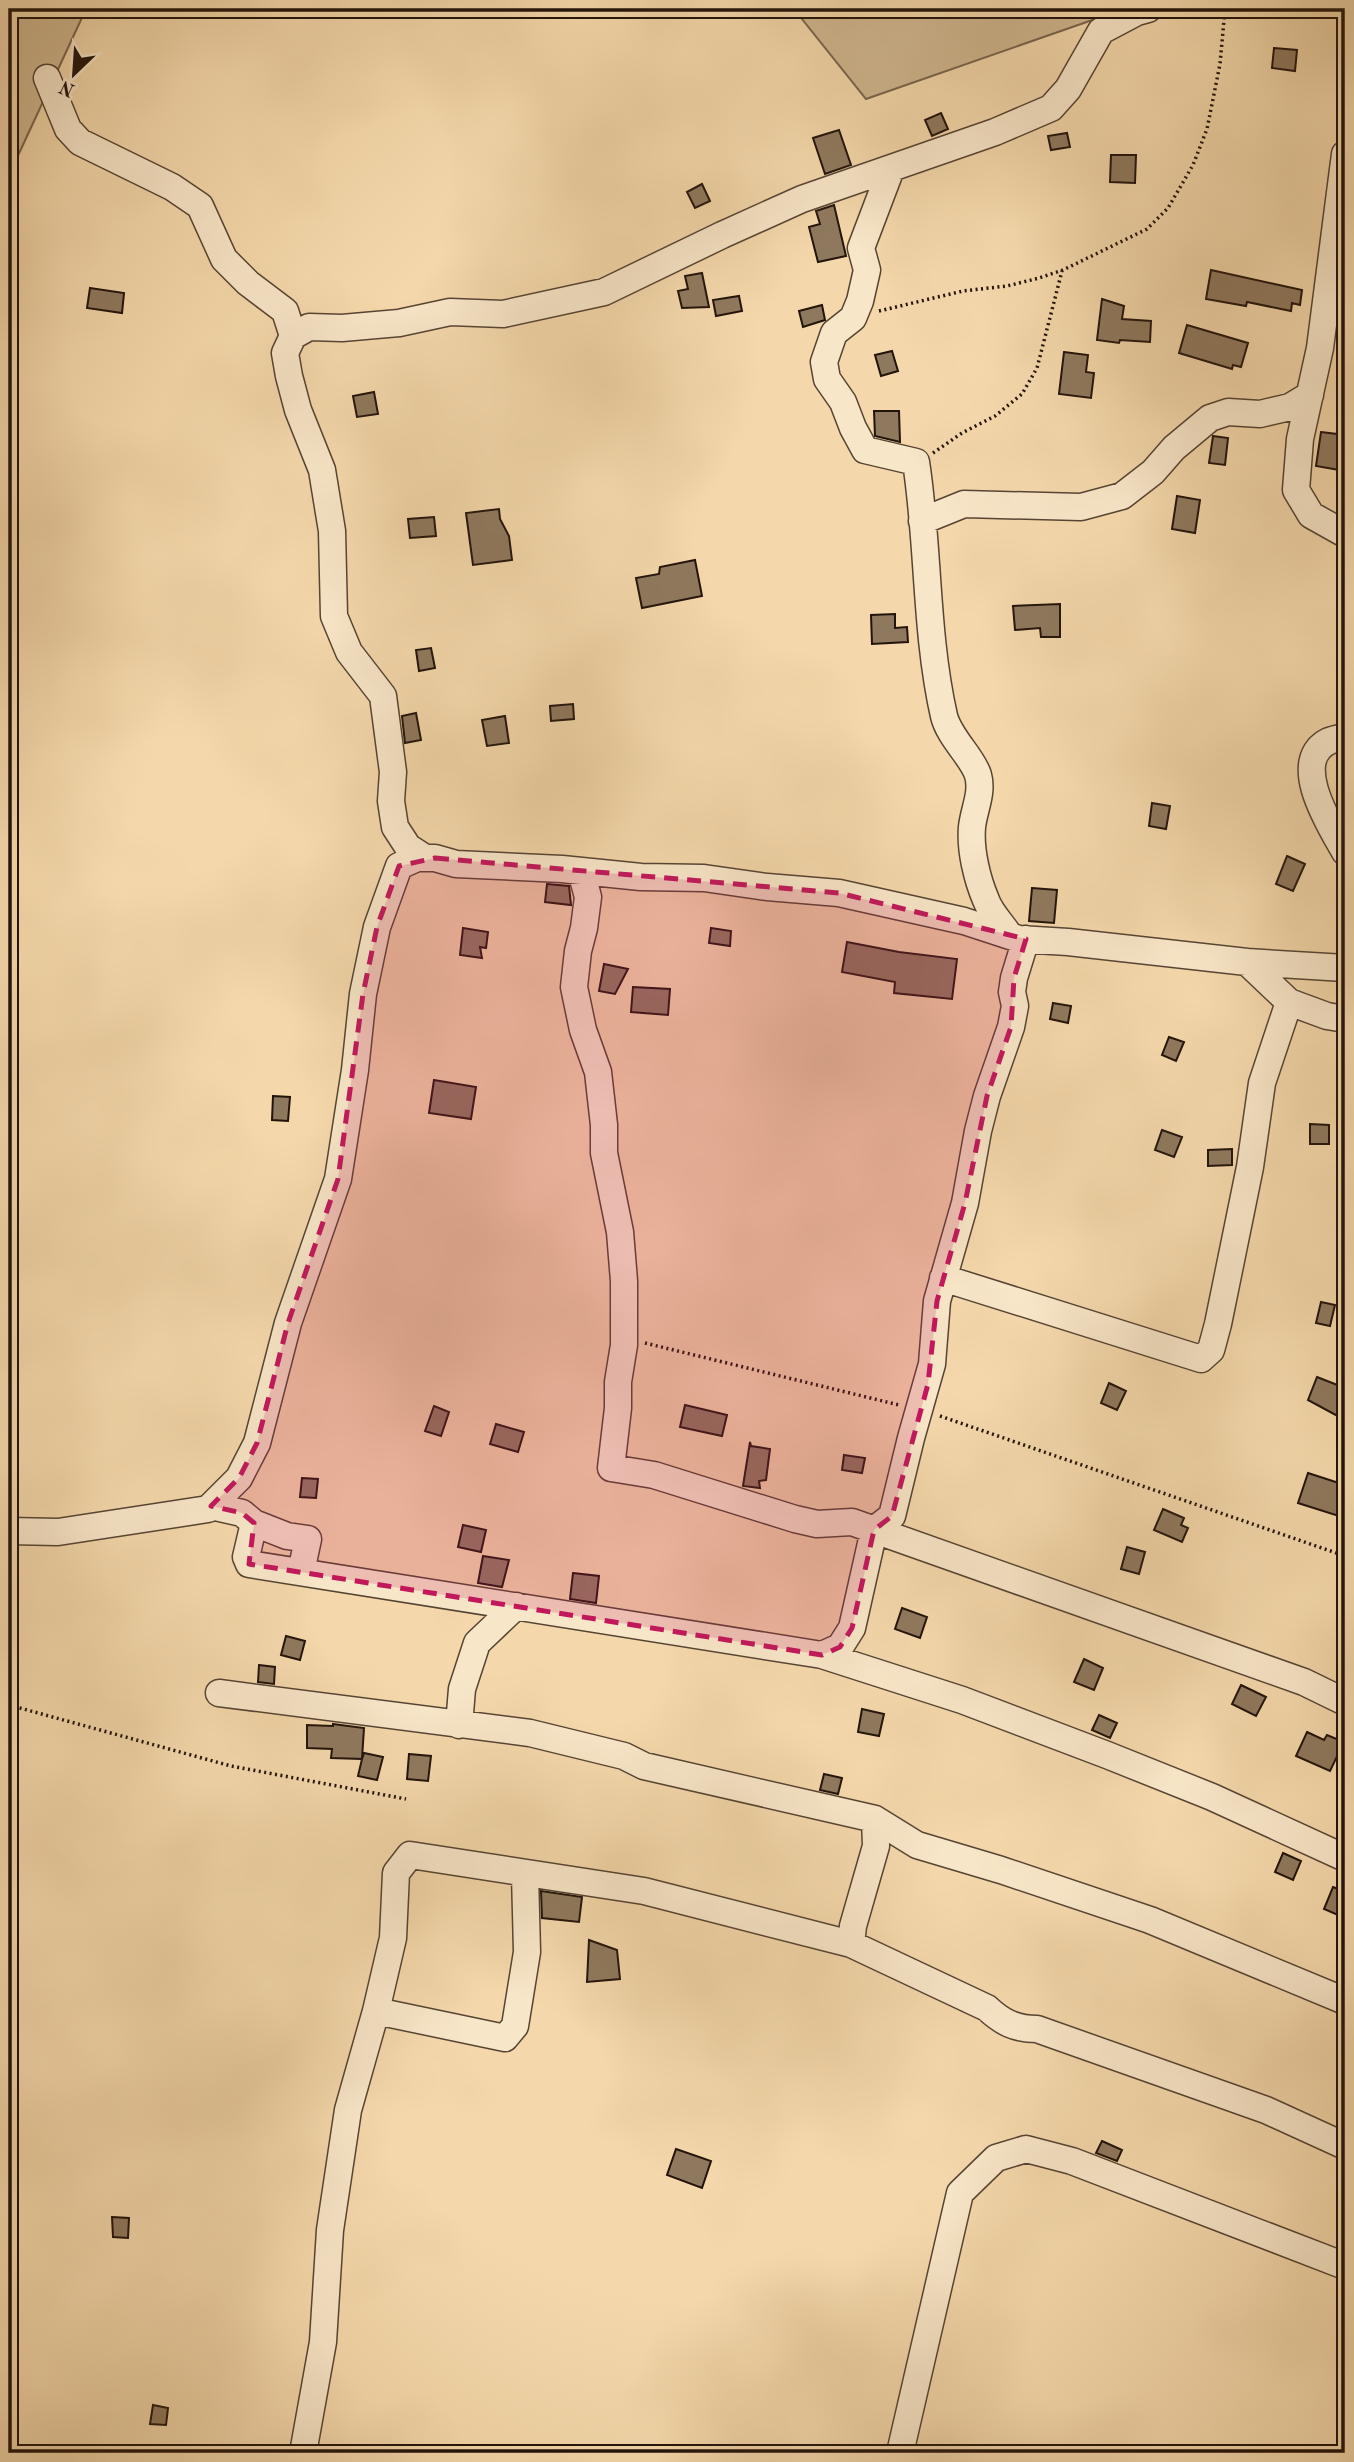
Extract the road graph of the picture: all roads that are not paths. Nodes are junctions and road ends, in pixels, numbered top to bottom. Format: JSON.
{"nodes":[{"id":1,"x":1148,"y":9,"type":"edge"},
{"id":2,"x":47,"y":78,"type":"dead end"},
{"id":3,"x":1345,"y":154,"type":"edge"},
{"id":4,"x":891,"y":169,"type":"junction"},
{"id":5,"x":293,"y":336,"type":"junction"},
{"id":6,"x":1310,"y":395,"type":"junction"},
{"id":7,"x":1260,"y":414,"type":"junction"},
{"id":8,"x":1298,"y":463,"type":"junction"},
{"id":9,"x":922,"y":520,"type":"junction"},
{"id":10,"x":1345,"y":534,"type":"edge"},
{"id":11,"x":1345,"y":737,"type":"edge"},
{"id":12,"x":1345,"y":852,"type":"edge"},
{"id":13,"x":425,"y":858,"type":"junction"},
{"id":14,"x":581,"y":871,"type":"junction"},
{"id":15,"x":1018,"y":937,"type":"junction"},
{"id":16,"x":1247,"y":962,"type":"junction"},
{"id":17,"x":1345,"y":968,"type":"edge"},
{"id":18,"x":1289,"y":1002,"type":"junction"},
{"id":19,"x":1345,"y":1019,"type":"edge"},
{"id":20,"x":943,"y":1278,"type":"junction"},
{"id":21,"x":211,"y":1506,"type":"junction"},
{"id":22,"x":254,"y":1523,"type":"junction"},
{"id":23,"x":889,"y":1528,"type":"junction"},
{"id":24,"x":9,"y":1531,"type":"edge"},
{"id":25,"x":301,"y":1572,"type":"junction"},
{"id":26,"x":516,"y":1606,"type":"junction"},
{"id":27,"x":822,"y":1655,"type":"junction"},
{"id":28,"x":219,"y":1693,"type":"dead end"},
{"id":29,"x":1345,"y":1702,"type":"edge"},
{"id":30,"x":459,"y":1725,"type":"junction"},
{"id":31,"x":875,"y":1819,"type":"junction"},
{"id":32,"x":1345,"y":1857,"type":"edge"},
{"id":33,"x":524,"y":1874,"type":"junction"},
{"id":34,"x":851,"y":1944,"type":"junction"},
{"id":35,"x":1345,"y":2001,"type":"edge"},
{"id":36,"x":376,"y":2011,"type":"junction"},
{"id":37,"x":1345,"y":2146,"type":"edge"},
{"id":38,"x":1345,"y":2266,"type":"edge"},
{"id":39,"x":303,"y":2453,"type":"edge"},
{"id":40,"x":900,"y":2453,"type":"edge"}],
"edges":[{"from":1,"to":4,"type":"street"},
{"from":2,"to":5,"type":"street"},
{"from":3,"to":6,"type":"street"},
{"from":4,"to":5,"type":"street"},
{"from":4,"to":9,"type":"street"},
{"from":5,"to":13,"type":"street"},
{"from":6,"to":7,"type":"street"},
{"from":6,"to":8,"type":"street"},
{"from":7,"to":8,"type":"street"},
{"from":7,"to":9,"type":"street"},
{"from":8,"to":10,"type":"street"},
{"from":9,"to":15,"type":"street"},
{"from":11,"to":12,"type":"street"},
{"from":13,"to":14,"type":"street"},
{"from":13,"to":21,"type":"street"},
{"from":14,"to":15,"type":"street"},
{"from":14,"to":23,"type":"street"},
{"from":15,"to":16,"type":"street"},
{"from":15,"to":20,"type":"street"},
{"from":16,"to":17,"type":"street"},
{"from":16,"to":18,"type":"street"},
{"from":18,"to":19,"type":"street"},
{"from":18,"to":20,"type":"street"},
{"from":20,"to":23,"type":"street"},
{"from":21,"to":22,"type":"street"},
{"from":21,"to":24,"type":"street"},
{"from":22,"to":25,"type":"street"},
{"from":22,"to":25,"type":"street"},
{"from":23,"to":27,"type":"street"},
{"from":23,"to":29,"type":"street"},
{"from":25,"to":26,"type":"street"},
{"from":26,"to":27,"type":"street"},
{"from":26,"to":30,"type":"street"},
{"from":27,"to":32,"type":"street"},
{"from":28,"to":30,"type":"street"},
{"from":30,"to":31,"type":"street"},
{"from":31,"to":34,"type":"street"},
{"from":31,"to":35,"type":"street"},
{"from":33,"to":34,"type":"street"},
{"from":33,"to":36,"type":"street"},
{"from":33,"to":36,"type":"street"},
{"from":34,"to":37,"type":"street"},
{"from":36,"to":39,"type":"street"},
{"from":38,"to":40,"type":"street"}]}
